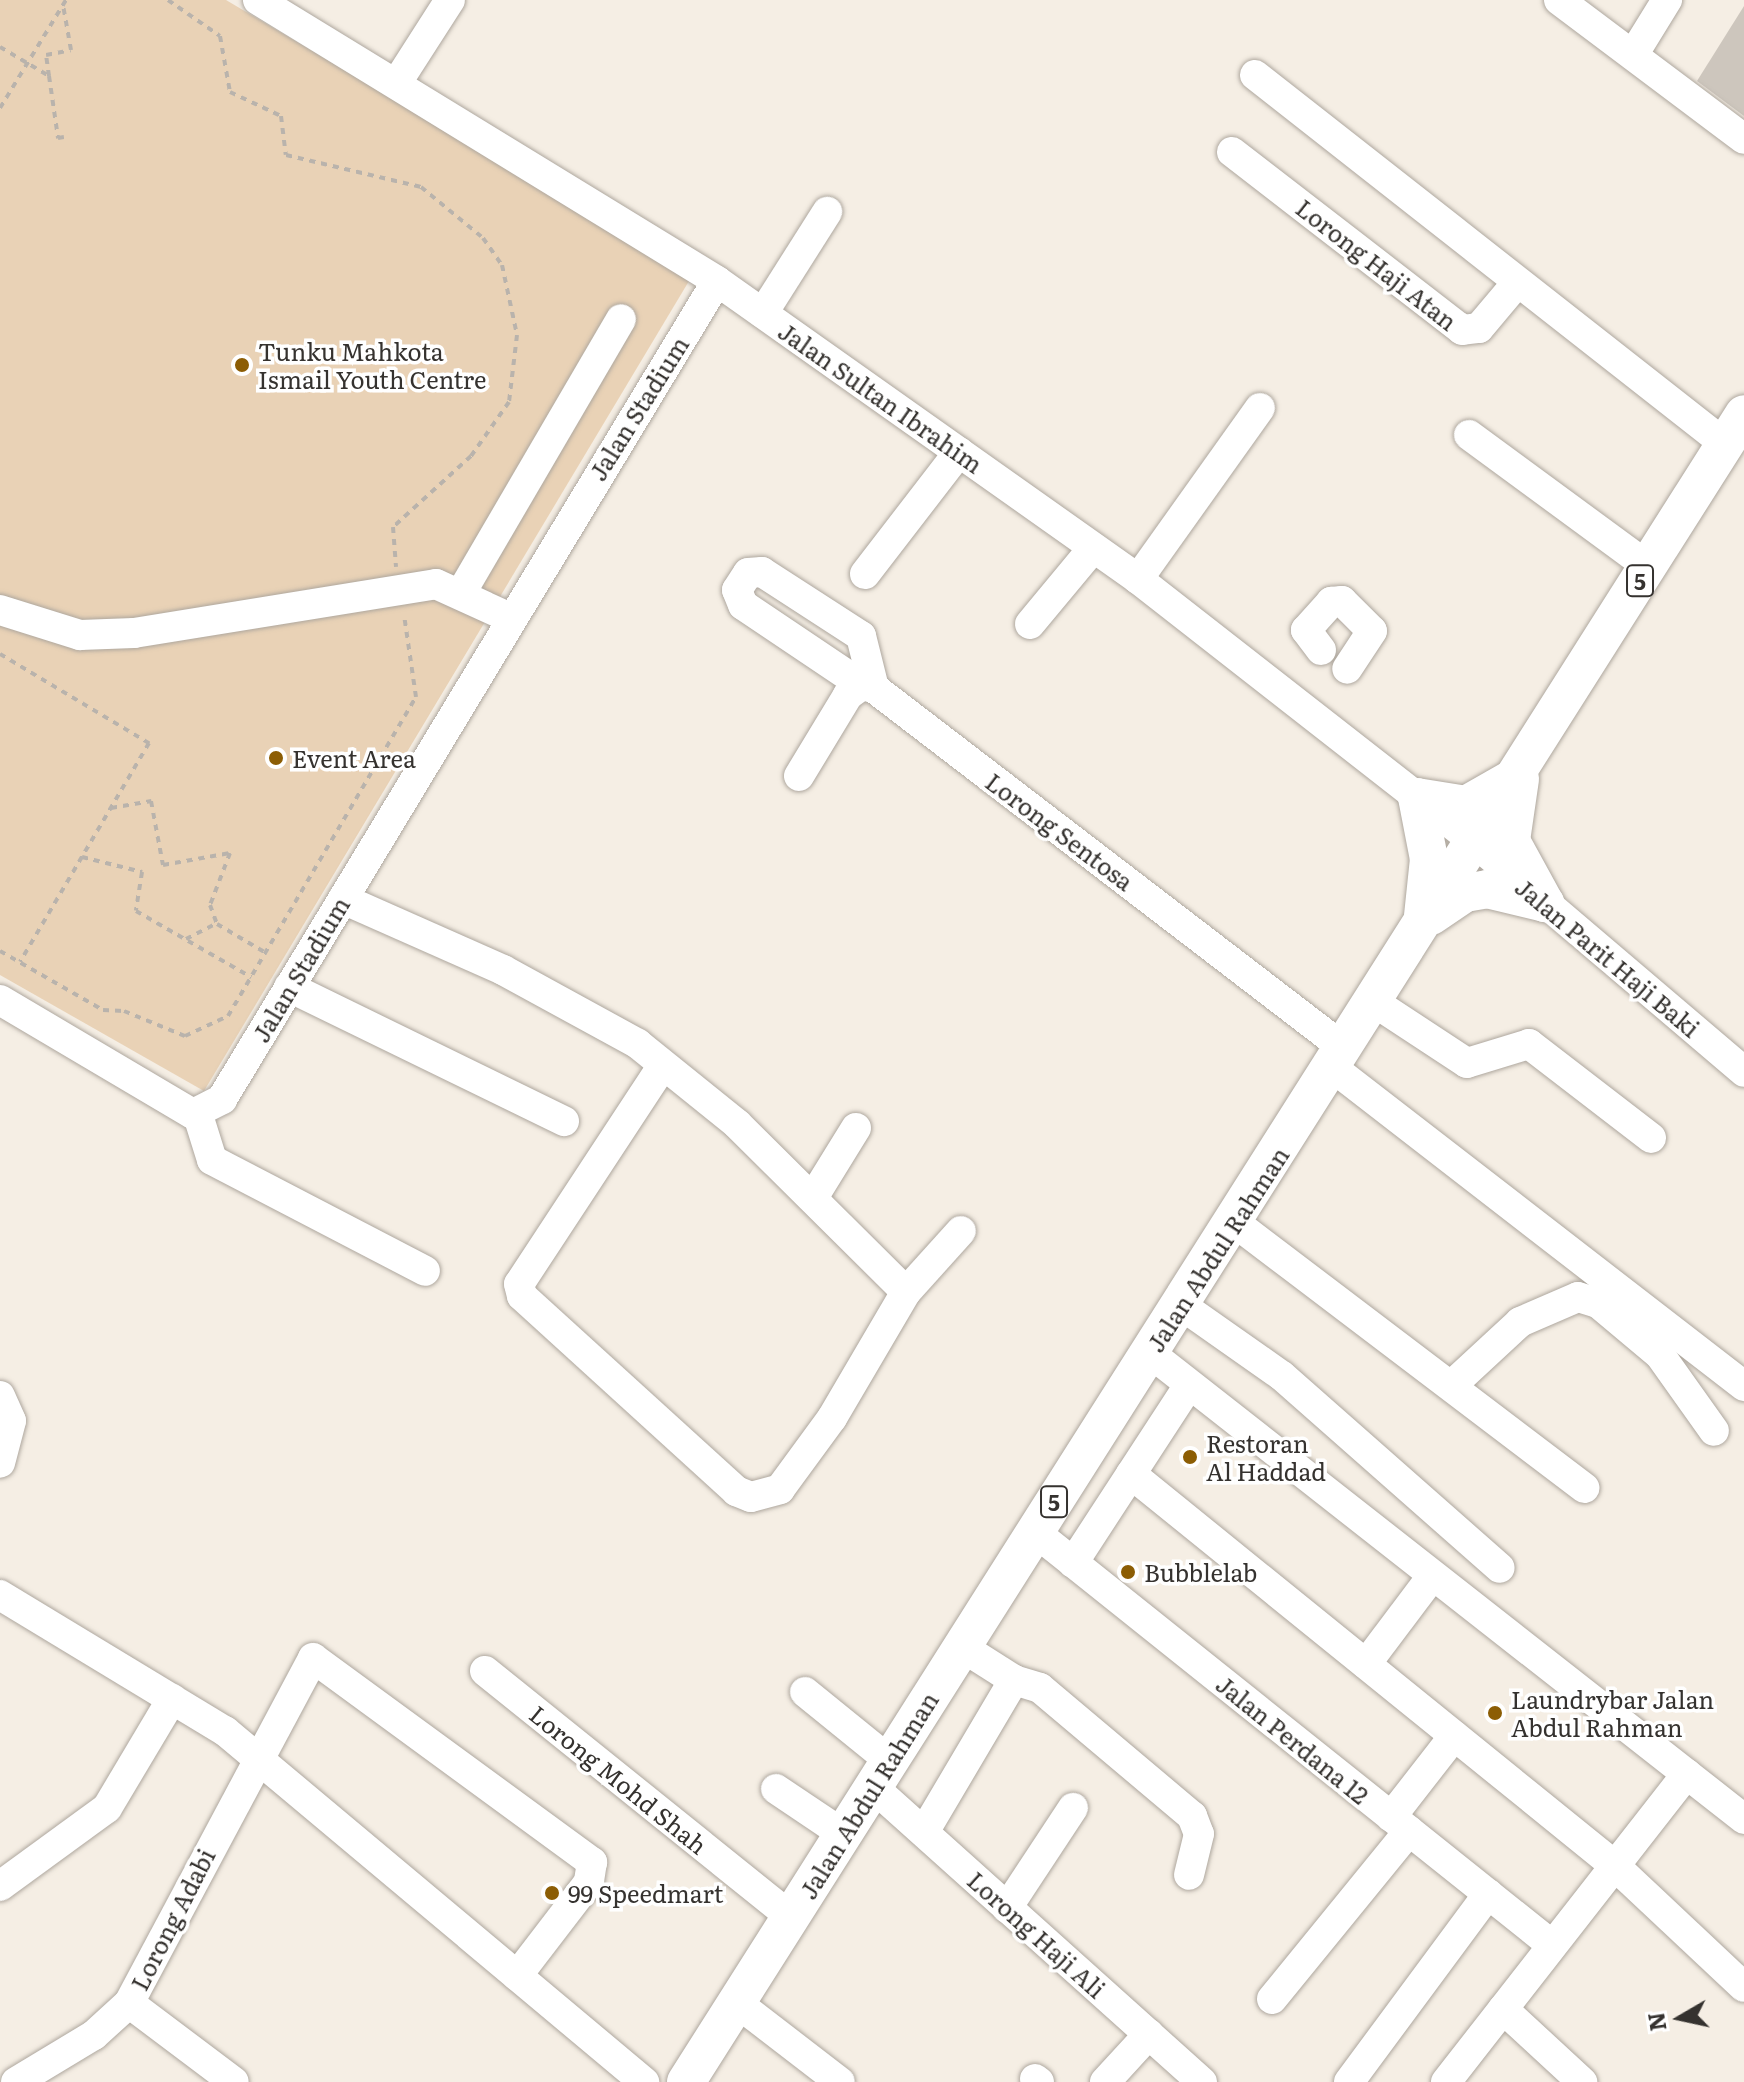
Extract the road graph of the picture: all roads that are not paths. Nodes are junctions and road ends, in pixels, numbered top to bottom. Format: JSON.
{"nodes":[{"id":1,"x":258,"y":0,"type":"edge"},
{"id":2,"x":450,"y":0,"type":"edge"},
{"id":3,"x":1559,"y":0,"type":"edge"},
{"id":4,"x":1667,"y":0,"type":"edge"},
{"id":5,"x":1633,"y":55,"type":"junction"},
{"id":6,"x":1255,"y":75,"type":"dead end"},
{"id":7,"x":398,"y":81,"type":"junction"},
{"id":8,"x":1744,"y":139,"type":"edge"},
{"id":9,"x":1232,"y":152,"type":"dead end"},
{"id":10,"x":827,"y":212,"type":"dead end"},
{"id":11,"x":717,"y":281,"type":"junction"},
{"id":12,"x":1516,"y":284,"type":"junction"},
{"id":13,"x":763,"y":313,"type":"junction"},
{"id":14,"x":621,"y":319,"type":"dead end"},
{"id":15,"x":1260,"y":408,"type":"dead end"},
{"id":16,"x":1739,"y":423,"type":"edge"},
{"id":17,"x":1469,"y":435,"type":"dead end"},
{"id":18,"x":959,"y":452,"type":"junction"},
{"id":19,"x":1093,"y":548,"type":"junction"},
{"id":20,"x":1649,"y":567,"type":"junction"},
{"id":21,"x":865,"y":574,"type":"dead end"},
{"id":22,"x":1138,"y":579,"type":"junction"},
{"id":23,"x":461,"y":593,"type":"junction"},
{"id":24,"x":0,"y":610,"type":"edge"},
{"id":25,"x":508,"y":617,"type":"junction"},
{"id":26,"x":1030,"y":624,"type":"dead end"},
{"id":27,"x":1321,"y":650,"type":"dead end"},
{"id":28,"x":1347,"y":669,"type":"dead end"},
{"id":29,"x":1520,"y":772,"type":"junction"},
{"id":30,"x":799,"y":776,"type":"dead end"},
{"id":31,"x":1417,"y":797,"type":"junction"},
{"id":32,"x":1473,"y":841,"type":"junction"},
{"id":33,"x":343,"y":899,"type":"junction"},
{"id":34,"x":1545,"y":903,"type":"junction"},
{"id":35,"x":1423,"y":923,"type":"junction"},
{"id":36,"x":289,"y":987,"type":"junction"},
{"id":37,"x":0,"y":1000,"type":"edge"},
{"id":38,"x":1374,"y":1002,"type":"junction"},
{"id":39,"x":1339,"y":1059,"type":"junction"},
{"id":40,"x":663,"y":1065,"type":"junction"},
{"id":41,"x":1744,"y":1072,"type":"edge"},
{"id":42,"x":197,"y":1112,"type":"junction"},
{"id":43,"x":564,"y":1121,"type":"dead end"},
{"id":44,"x":856,"y":1128,"type":"dead end"},
{"id":45,"x":1651,"y":1138,"type":"dead end"},
{"id":46,"x":814,"y":1196,"type":"junction"},
{"id":47,"x":1234,"y":1222,"type":"junction"},
{"id":48,"x":961,"y":1231,"type":"dead end"},
{"id":49,"x":425,"y":1271,"type":"dead end"},
{"id":50,"x":906,"y":1292,"type":"junction"},
{"id":51,"x":1181,"y":1305,"type":"junction"},
{"id":52,"x":1150,"y":1353,"type":"junction"},
{"id":53,"x":1189,"y":1385,"type":"junction"},
{"id":54,"x":1451,"y":1386,"type":"junction"},
{"id":55,"x":1744,"y":1386,"type":"edge"},
{"id":56,"x":0,"y":1396,"type":"edge"},
{"id":57,"x":1714,"y":1431,"type":"dead end"},
{"id":58,"x":0,"y":1463,"type":"edge"},
{"id":59,"x":1131,"y":1474,"type":"junction"},
{"id":60,"x":1585,"y":1488,"type":"dead end"},
{"id":61,"x":1035,"y":1532,"type":"junction"},
{"id":62,"x":1073,"y":1563,"type":"junction"},
{"id":63,"x":1500,"y":1568,"type":"dead end"},
{"id":64,"x":1430,"y":1579,"type":"junction"},
{"id":65,"x":0,"y":1595,"type":"edge"},
{"id":66,"x":962,"y":1647,"type":"junction"},
{"id":67,"x":1366,"y":1664,"type":"junction"},
{"id":68,"x":485,"y":1671,"type":"dead end"},
{"id":69,"x":1014,"y":1680,"type":"junction"},
{"id":70,"x":805,"y":1692,"type":"dead end"},
{"id":71,"x":172,"y":1699,"type":"junction"},
{"id":72,"x":1454,"y":1736,"type":"junction"},
{"id":73,"x":256,"y":1755,"type":"junction"},
{"id":74,"x":881,"y":1774,"type":"junction"},
{"id":75,"x":1687,"y":1774,"type":"junction"},
{"id":76,"x":776,"y":1789,"type":"dead end"},
{"id":77,"x":1073,"y":1808,"type":"dead end"},
{"id":78,"x":1744,"y":1819,"type":"edge"},
{"id":79,"x":1400,"y":1824,"type":"junction"},
{"id":80,"x":924,"y":1832,"type":"junction"},
{"id":81,"x":843,"y":1834,"type":"junction"},
{"id":82,"x":1614,"y":1865,"type":"junction"},
{"id":83,"x":1189,"y":1875,"type":"dead end"},
{"id":84,"x":0,"y":1886,"type":"edge"},
{"id":85,"x":1488,"y":1894,"type":"junction"},
{"id":86,"x":1007,"y":1908,"type":"junction"},
{"id":87,"x":791,"y":1917,"type":"junction"},
{"id":88,"x":1552,"y":1945,"type":"junction"},
{"id":89,"x":517,"y":1976,"type":"junction"},
{"id":90,"x":1744,"y":1987,"type":"edge"},
{"id":91,"x":1272,"y":1999,"type":"dead end"},
{"id":92,"x":736,"y":2002,"type":"junction"},
{"id":93,"x":129,"y":2003,"type":"junction"},
{"id":94,"x":1503,"y":2009,"type":"junction"},
{"id":95,"x":1149,"y":2034,"type":"junction"},
{"id":96,"x":16,"y":2082,"type":"edge"},
{"id":97,"x":234,"y":2082,"type":"edge"},
{"id":98,"x":644,"y":2082,"type":"edge"},
{"id":99,"x":686,"y":2082,"type":"edge"},
{"id":100,"x":840,"y":2082,"type":"edge"},
{"id":101,"x":1105,"y":2082,"type":"edge"},
{"id":102,"x":1202,"y":2082,"type":"edge"},
{"id":103,"x":1349,"y":2082,"type":"edge"},
{"id":104,"x":1446,"y":2082,"type":"edge"},
{"id":105,"x":1582,"y":2082,"type":"edge"}],
"edges":[{"from":1,"to":7,"type":"street","name":"Jalan Sultan Ibrahim"},
{"from":2,"to":7,"type":"street"},
{"from":3,"to":5,"type":"street"},
{"from":4,"to":5,"type":"street"},
{"from":5,"to":8,"type":"street"},
{"from":6,"to":12,"type":"street"},
{"from":7,"to":11,"type":"street","name":"Jalan Sultan Ibrahim"},
{"from":9,"to":12,"type":"street","name":"Lorong Haji Atan"},
{"from":10,"to":13,"type":"street"},
{"from":11,"to":13,"type":"street","name":"Jalan Sultan Ibrahim"},
{"from":11,"to":25,"type":"street","name":"Jalan Stadium"},
{"from":12,"to":16,"type":"street"},
{"from":13,"to":18,"type":"street","name":"Jalan Sultan Ibrahim"},
{"from":14,"to":23,"type":"street"},
{"from":15,"to":22,"type":"street"},
{"from":16,"to":20,"type":"main road","name":"Jalan Abdul Rahman","number":"5"},
{"from":17,"to":20,"type":"street"},
{"from":18,"to":19,"type":"street","name":"Jalan Sultan Ibrahim"},
{"from":18,"to":21,"type":"street"},
{"from":19,"to":22,"type":"street","name":"Jalan Sultan Ibrahim"},
{"from":19,"to":26,"type":"street"},
{"from":20,"to":29,"type":"main road","name":"Jalan Abdul Rahman","number":"5"},
{"from":22,"to":31,"type":"street","name":"Jalan Sultan Ibrahim"},
{"from":23,"to":24,"type":"street"},
{"from":23,"to":25,"type":"street"},
{"from":25,"to":33,"type":"street","name":"Jalan Stadium"},
{"from":27,"to":28,"type":"street"},
{"from":29,"to":31,"type":"main road"},
{"from":29,"to":32,"type":"main road","name":"Jalan Abdul Rahman","number":"5"},
{"from":29,"to":34,"type":"main road"},
{"from":30,"to":39,"type":"street","name":"Lorong Sentosa"},
{"from":31,"to":32,"type":"street","name":"Jalan Sultan Ibrahim"},
{"from":31,"to":35,"type":"main road"},
{"from":32,"to":34,"type":"street","name":"Jalan Parit Haji Baki"},
{"from":32,"to":35,"type":"main road","name":"Jalan Abdul Rahman","number":"5"},
{"from":33,"to":36,"type":"street","name":"Jalan Stadium"},
{"from":33,"to":40,"type":"street"},
{"from":34,"to":35,"type":"main road"},
{"from":34,"to":41,"type":"street","name":"Jalan Parit Haji Baki"},
{"from":35,"to":38,"type":"main road","name":"Jalan Abdul Rahman","number":"5"},
{"from":36,"to":42,"type":"street","name":"Jalan Stadium"},
{"from":36,"to":43,"type":"street"},
{"from":37,"to":42,"type":"street"},
{"from":38,"to":39,"type":"main road","name":"Jalan Abdul Rahman","number":"5"},
{"from":38,"to":45,"type":"street"},
{"from":39,"to":47,"type":"main road","name":"Jalan Abdul Rahman","number":"5"},
{"from":39,"to":55,"type":"street","name":"Lorong Sentosa"},
{"from":40,"to":46,"type":"street"},
{"from":40,"to":50,"type":"street"},
{"from":42,"to":49,"type":"street"},
{"from":44,"to":46,"type":"street"},
{"from":46,"to":50,"type":"street"},
{"from":47,"to":51,"type":"main road","name":"Jalan Abdul Rahman","number":"5"},
{"from":47,"to":54,"type":"street"},
{"from":48,"to":50,"type":"street"},
{"from":51,"to":52,"type":"main road","name":"Jalan Abdul Rahman","number":"5"},
{"from":51,"to":63,"type":"street"},
{"from":52,"to":53,"type":"street"},
{"from":52,"to":61,"type":"main road","name":"Jalan Abdul Rahman","number":"5"},
{"from":53,"to":59,"type":"street"},
{"from":53,"to":64,"type":"street"},
{"from":54,"to":57,"type":"street"},
{"from":54,"to":60,"type":"street"},
{"from":56,"to":58,"type":"street"},
{"from":59,"to":62,"type":"street"},
{"from":59,"to":67,"type":"street"},
{"from":61,"to":62,"type":"street","name":"Jalan Perdana 12"},
{"from":61,"to":66,"type":"main road","name":"Jalan Abdul Rahman","number":"5"},
{"from":62,"to":79,"type":"street","name":"Jalan Perdana 12"},
{"from":64,"to":67,"type":"street"},
{"from":64,"to":75,"type":"street"},
{"from":65,"to":71,"type":"street"},
{"from":66,"to":69,"type":"street"},
{"from":66,"to":74,"type":"main road","name":"Jalan Abdul Rahman","number":"5"},
{"from":67,"to":72,"type":"street"},
{"from":68,"to":87,"type":"street","name":"Lorong Mohd Shah"},
{"from":69,"to":80,"type":"street"},
{"from":69,"to":83,"type":"street"},
{"from":70,"to":74,"type":"street","name":"Lorong Haji Ali"},
{"from":71,"to":73,"type":"street"},
{"from":71,"to":84,"type":"street"},
{"from":72,"to":79,"type":"street"},
{"from":72,"to":82,"type":"street"},
{"from":73,"to":89,"type":"street"},
{"from":73,"to":89,"type":"street","name":"Lorong Adabi"},
{"from":73,"to":93,"type":"street","name":"Lorong Adabi"},
{"from":74,"to":80,"type":"street","name":"Lorong Haji Ali"},
{"from":74,"to":81,"type":"main road","name":"Jalan Abdul Rahman","number":"5"},
{"from":75,"to":78,"type":"street"},
{"from":75,"to":82,"type":"street"},
{"from":76,"to":81,"type":"street"},
{"from":77,"to":86,"type":"street"},
{"from":79,"to":85,"type":"street","name":"Jalan Perdana 12"},
{"from":79,"to":91,"type":"street"},
{"from":80,"to":86,"type":"street","name":"Lorong Haji Ali"},
{"from":81,"to":87,"type":"main road","name":"Jalan Abdul Rahman","number":"5"},
{"from":82,"to":88,"type":"street"},
{"from":82,"to":90,"type":"street"},
{"from":85,"to":88,"type":"street","name":"Jalan Perdana 12"},
{"from":85,"to":103,"type":"street"},
{"from":86,"to":95,"type":"street","name":"Lorong Haji Ali"},
{"from":87,"to":92,"type":"main road","name":"Jalan Abdul Rahman","number":"5"},
{"from":88,"to":94,"type":"street"},
{"from":89,"to":98,"type":"street"},
{"from":92,"to":99,"type":"main road","name":"Jalan Abdul Rahman","number":"5"},
{"from":92,"to":100,"type":"street"},
{"from":93,"to":96,"type":"street","name":"Lorong Adabi"},
{"from":93,"to":97,"type":"street"},
{"from":94,"to":104,"type":"street"},
{"from":94,"to":105,"type":"street"},
{"from":95,"to":101,"type":"street"},
{"from":95,"to":102,"type":"street","name":"Lorong Haji Ali"}]}
